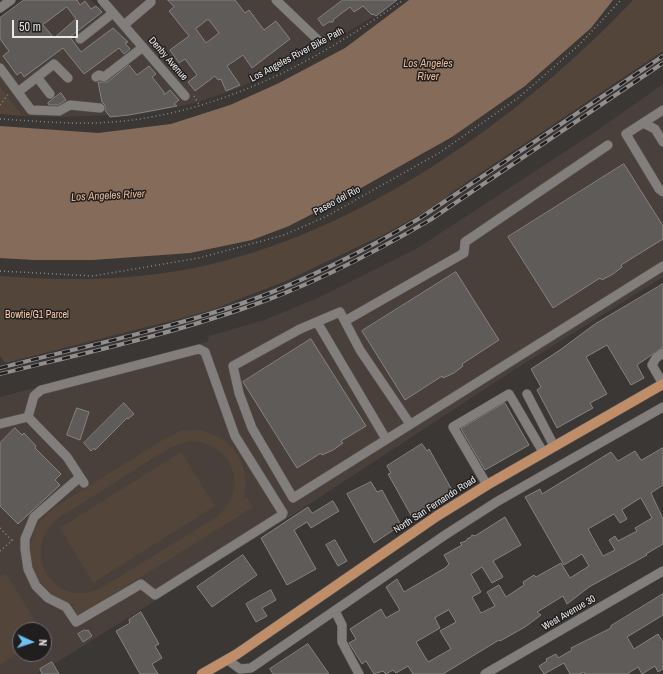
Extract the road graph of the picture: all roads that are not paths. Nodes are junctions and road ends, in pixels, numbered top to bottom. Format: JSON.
{"nodes":[{"id":1,"x":11,"y":0,"type":"edge"},
{"id":2,"x":102,"y":0,"type":"edge"},
{"id":3,"x":276,"y":0,"type":"edge"},
{"id":4,"x":151,"y":2,"type":"dead end"},
{"id":5,"x":0,"y":8,"type":"edge"},
{"id":6,"x":113,"y":13,"type":"junction"},
{"id":7,"x":124,"y":25,"type":"junction"},
{"id":8,"x":80,"y":39,"type":"dead end"},
{"id":9,"x":319,"y":41,"type":"dead end"},
{"id":10,"x":143,"y":48,"type":"junction"},
{"id":11,"x":0,"y":68,"type":"edge"},
{"id":12,"x":37,"y":77,"type":"junction"},
{"id":13,"x":96,"y":77,"type":"dead end"},
{"id":14,"x":68,"y":78,"type":"dead end"},
{"id":15,"x":16,"y":90,"type":"junction"},
{"id":16,"x":50,"y":94,"type":"dead end"},
{"id":17,"x":186,"y":96,"type":"dead end"},
{"id":18,"x":100,"y":108,"type":"dead end"},
{"id":19,"x":663,"y":110,"type":"edge"},
{"id":20,"x":643,"y":123,"type":"junction"},
{"id":21,"x":663,"y":142,"type":"edge"},
{"id":22,"x":608,"y":145,"type":"dead end"},
{"id":23,"x":663,"y":192,"type":"edge"},
{"id":24,"x":663,"y":266,"type":"edge"},
{"id":25,"x":345,"y":321,"type":"junction"},
{"id":26,"x":317,"y":322,"type":"junction"},
{"id":27,"x":663,"y":353,"type":"edge"},
{"id":28,"x":663,"y":384,"type":"edge"},
{"id":29,"x":527,"y":394,"type":"dead end"},
{"id":30,"x":663,"y":407,"type":"edge"},
{"id":31,"x":28,"y":417,"type":"junction"},
{"id":32,"x":0,"y":424,"type":"edge"},
{"id":33,"x":410,"y":424,"type":"junction"},
{"id":34,"x":386,"y":439,"type":"junction"},
{"id":35,"x":554,"y":446,"type":"junction"},
{"id":36,"x":543,"y":452,"type":"junction"},
{"id":37,"x":487,"y":485,"type":"junction"},
{"id":38,"x":663,"y":571,"type":"edge"},
{"id":39,"x":335,"y":611,"type":"junction"},
{"id":40,"x":226,"y":661,"type":"junction"},
{"id":41,"x":202,"y":674,"type":"edge"},
{"id":42,"x":221,"y":674,"type":"edge"},
{"id":43,"x":359,"y":674,"type":"edge"},
{"id":44,"x":485,"y":674,"type":"edge"}],
"edges":[{"from":1,"to":5,"type":"street"},
{"from":2,"to":6,"type":"street","name":"Denby Avenue"},
{"from":3,"to":9,"type":"street"},
{"from":4,"to":7,"type":"street"},
{"from":6,"to":7,"type":"street","name":"Denby Avenue"},
{"from":6,"to":8,"type":"street"},
{"from":7,"to":10,"type":"street","name":"Denby Avenue"},
{"from":10,"to":13,"type":"street"},
{"from":10,"to":17,"type":"street","name":"Denby Avenue"},
{"from":11,"to":15,"type":"street"},
{"from":12,"to":14,"type":"street"},
{"from":12,"to":15,"type":"street"},
{"from":12,"to":16,"type":"street"},
{"from":15,"to":18,"type":"street"},
{"from":19,"to":20,"type":"street"},
{"from":20,"to":21,"type":"street"},
{"from":20,"to":23,"type":"street"},
{"from":22,"to":25,"type":"street"},
{"from":24,"to":33,"type":"street"},
{"from":25,"to":26,"type":"street"},
{"from":25,"to":33,"type":"street"},
{"from":26,"to":34,"type":"street"},
{"from":26,"to":34,"type":"street"},
{"from":27,"to":28,"type":"street"},
{"from":28,"to":35,"type":"main road","name":"North San Fernando Road"},
{"from":29,"to":35,"type":"street"},
{"from":30,"to":39,"type":"street"},
{"from":31,"to":31,"type":"street"},
{"from":31,"to":32,"type":"street"},
{"from":33,"to":34,"type":"street"},
{"from":35,"to":36,"type":"main road","name":"North San Fernando Road"},
{"from":36,"to":37,"type":"main road","name":"North San Fernando Road"},
{"from":36,"to":37,"type":"street"},
{"from":37,"to":40,"type":"main road","name":"North San Fernando Road"},
{"from":38,"to":44,"type":"street","name":"West Avenue 30"},
{"from":39,"to":40,"type":"street"},
{"from":39,"to":43,"type":"street"},
{"from":40,"to":41,"type":"main road","name":"North San Fernando Road"},
{"from":40,"to":42,"type":"main road"}]}
